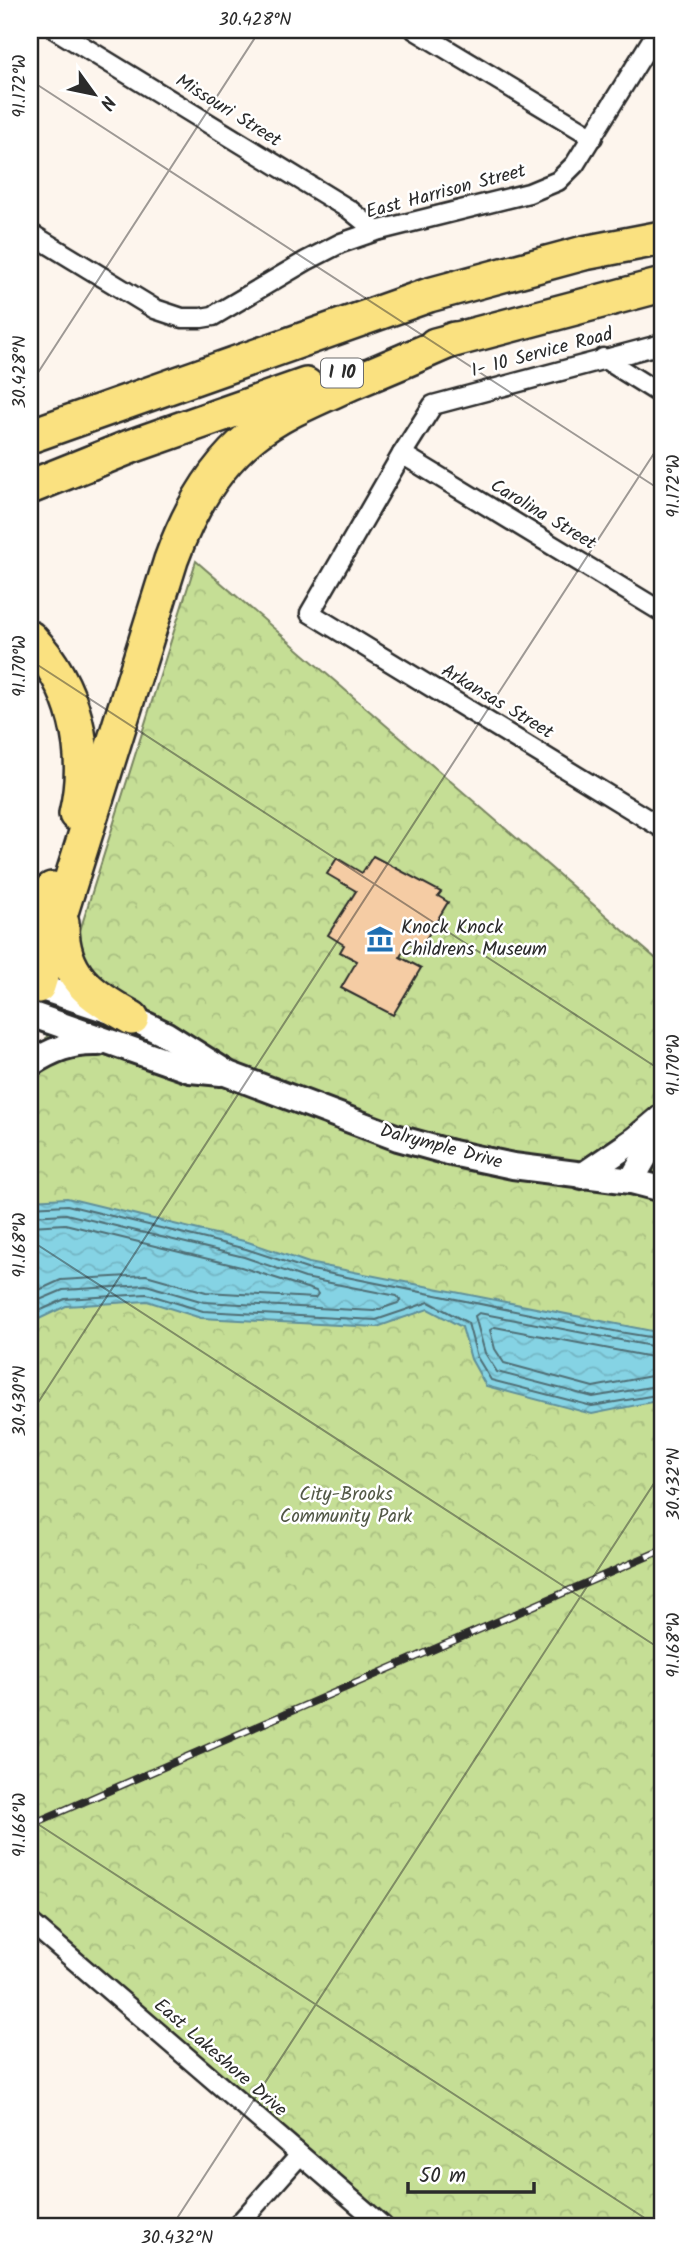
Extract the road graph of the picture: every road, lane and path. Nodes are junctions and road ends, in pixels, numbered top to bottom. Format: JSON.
{"nodes":[{"id":1,"x":56,"y":30,"type":"edge"},
{"id":2,"x":415,"y":30,"type":"edge"},
{"id":3,"x":658,"y":30,"type":"edge"},
{"id":4,"x":593,"y":137,"type":"junction"},
{"id":5,"x":376,"y":231,"type":"junction"},
{"id":6,"x":30,"y":233,"type":"edge"},
{"id":7,"x":662,"y":238,"type":"edge"},
{"id":8,"x":662,"y":285,"type":"edge"},
{"id":9,"x":454,"y":339,"type":"junction"},
{"id":10,"x":662,"y":344,"type":"edge"},
{"id":11,"x":603,"y":358,"type":"junction"},
{"id":12,"x":662,"y":395,"type":"edge"},
{"id":13,"x":121,"y":403,"type":"junction"},
{"id":14,"x":30,"y":412,"type":"edge"},
{"id":15,"x":30,"y":436,"type":"edge"},
{"id":16,"x":402,"y":454,"type":"junction"},
{"id":17,"x":30,"y":487,"type":"edge"},
{"id":18,"x":662,"y":612,"type":"edge"},
{"id":19,"x":30,"y":638,"type":"edge"},
{"id":20,"x":662,"y":828,"type":"edge"},
{"id":21,"x":57,"y":897,"type":"junction"},
{"id":22,"x":30,"y":928,"type":"edge"},
{"id":23,"x":31,"y":995,"type":"edge"},
{"id":24,"x":124,"y":1031,"type":"junction"},
{"id":25,"x":30,"y":1064,"type":"edge"},
{"id":26,"x":662,"y":1117,"type":"edge"},
{"id":27,"x":662,"y":1127,"type":"edge"},
{"id":28,"x":582,"y":1176,"type":"junction"},
{"id":29,"x":631,"y":1181,"type":"junction"},
{"id":30,"x":662,"y":1189,"type":"edge"},
{"id":31,"x":30,"y":1922,"type":"edge"},
{"id":32,"x":300,"y":2155,"type":"junction"},
{"id":33,"x":237,"y":2226,"type":"edge"},
{"id":34,"x":383,"y":2226,"type":"edge"}],
"edges":[{"from":1,"to":5,"type":"street","name":"Missouri Street"},
{"from":2,"to":4,"type":"street"},
{"from":3,"to":4,"type":"street","name":"East Harrison Street"},
{"from":4,"to":5,"type":"street","name":"East Harrison Street"},
{"from":5,"to":6,"type":"street","name":"East Harrison Street"},
{"from":7,"to":13,"type":"highway","number":"I 10"},
{"from":8,"to":9,"type":"highway","number":"I 10"},
{"from":9,"to":17,"type":"highway","number":"I 10"},
{"from":9,"to":21,"type":"highway"},
{"from":10,"to":11,"type":"street","name":"I- 10 Service Road"},
{"from":11,"to":12,"type":"street"},
{"from":11,"to":16,"type":"street","name":"I- 10 Service Road"},
{"from":13,"to":14,"type":"highway"},
{"from":13,"to":15,"type":"highway","number":"I 10"},
{"from":16,"to":18,"type":"street","name":"Carolina Street"},
{"from":16,"to":20,"type":"street","name":"Arkansas Street"},
{"from":19,"to":21,"type":"highway"},
{"from":21,"to":22,"type":"highway"},
{"from":21,"to":23,"type":"highway"},
{"from":21,"to":24,"type":"highway"},
{"from":23,"to":24,"type":"street","name":"Dalrymple Drive"},
{"from":24,"to":25,"type":"street"},
{"from":24,"to":28,"type":"street","name":"Dalrymple Drive"},
{"from":26,"to":28,"type":"street"},
{"from":27,"to":29,"type":"street"},
{"from":28,"to":29,"type":"street","name":"Dalrymple Drive"},
{"from":29,"to":30,"type":"street","name":"Dalrymple Drive"},
{"from":31,"to":32,"type":"street","name":"East Lakeshore Drive"},
{"from":32,"to":33,"type":"street"},
{"from":32,"to":34,"type":"street","name":"East Lakeshore Drive"}]}
